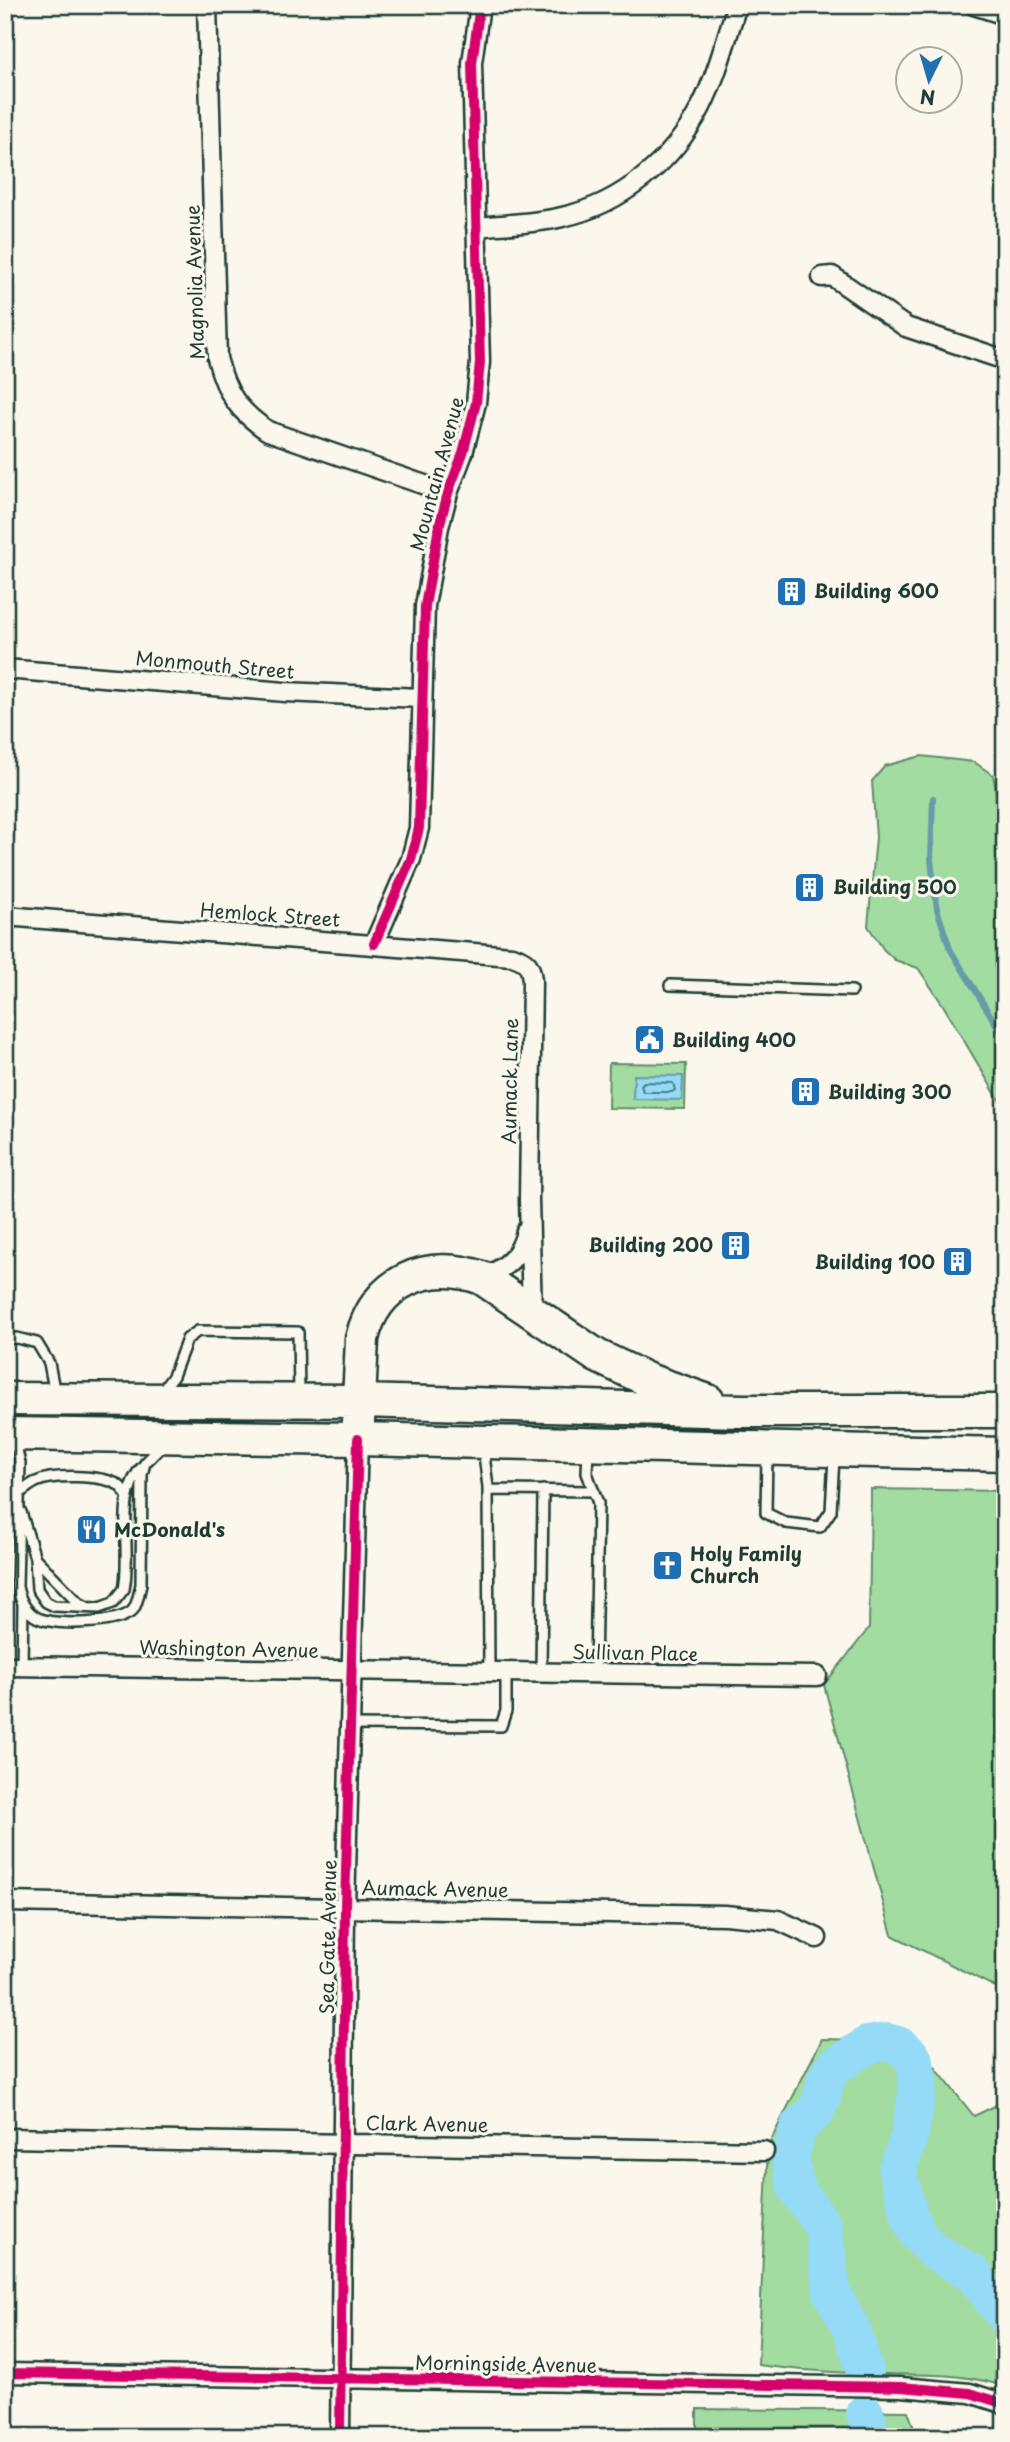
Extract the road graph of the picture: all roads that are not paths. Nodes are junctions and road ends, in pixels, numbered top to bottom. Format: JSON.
{"nodes":[{"id":1,"x":207,"y":5,"type":"edge"},
{"id":2,"x":480,"y":5,"type":"edge"},
{"id":3,"x":737,"y":5,"type":"edge"},
{"id":4,"x":974,"y":5,"type":"edge"},
{"id":5,"x":1005,"y":15,"type":"edge"},
{"id":6,"x":476,"y":227,"type":"junction"},
{"id":7,"x":822,"y":276,"type":"dead end"},
{"id":8,"x":1005,"y":360,"type":"edge"},
{"id":9,"x":448,"y":493,"type":"junction"},
{"id":10,"x":5,"y":669,"type":"edge"},
{"id":11,"x":421,"y":698,"type":"junction"},
{"id":12,"x":5,"y":916,"type":"edge"},
{"id":13,"x":374,"y":944,"type":"junction"},
{"id":14,"x":528,"y":964,"type":"joint"},
{"id":15,"x":670,"y":985,"type":"dead end"},
{"id":16,"x":852,"y":991,"type":"dead end"},
{"id":17,"x":529,"y":1199,"type":"junction"},
{"id":18,"x":482,"y":1278,"type":"junction"},
{"id":19,"x":532,"y":1313,"type":"junction"},
{"id":20,"x":5,"y":1339,"type":"edge"},
{"id":21,"x":5,"y":1399,"type":"edge"},
{"id":22,"x":56,"y":1399,"type":"junction"},
{"id":23,"x":156,"y":1400,"type":"junction"},
{"id":24,"x":299,"y":1401,"type":"junction"},
{"id":25,"x":358,"y":1401,"type":"junction"},
{"id":26,"x":742,"y":1411,"type":"junction"},
{"id":27,"x":1005,"y":1411,"type":"edge"},
{"id":28,"x":5,"y":1436,"type":"edge"},
{"id":29,"x":173,"y":1437,"type":"junction"},
{"id":30,"x":358,"y":1439,"type":"junction"},
{"id":31,"x":482,"y":1442,"type":"junction"},
{"id":32,"x":588,"y":1445,"type":"junction"},
{"id":33,"x":768,"y":1449,"type":"junction"},
{"id":34,"x":834,"y":1450,"type":"junction"},
{"id":35,"x":1005,"y":1454,"type":"edge"},
{"id":36,"x":145,"y":1463,"type":"junction"},
{"id":37,"x":488,"y":1490,"type":"junction"},
{"id":38,"x":543,"y":1490,"type":"junction"},
{"id":39,"x":594,"y":1491,"type":"junction"},
{"id":40,"x":127,"y":1496,"type":"junction"},
{"id":41,"x":18,"y":1499,"type":"junction"},
{"id":42,"x":35,"y":1558,"type":"junction"},
{"id":43,"x":23,"y":1604,"type":"junction"},
{"id":44,"x":89,"y":1608,"type":"junction"},
{"id":45,"x":14,"y":1666,"type":"edge"},
{"id":46,"x":351,"y":1672,"type":"junction"},
{"id":47,"x":452,"y":1673,"type":"joint"},
{"id":48,"x":497,"y":1673,"type":"junction"},
{"id":49,"x":541,"y":1674,"type":"junction"},
{"id":50,"x":595,"y":1674,"type":"junction"},
{"id":51,"x":817,"y":1676,"type":"dead end"},
{"id":52,"x":350,"y":1725,"type":"junction"},
{"id":53,"x":5,"y":1902,"type":"edge"},
{"id":54,"x":345,"y":1908,"type":"junction"},
{"id":55,"x":817,"y":1938,"type":"dead end"},
{"id":56,"x":5,"y":2138,"type":"edge"},
{"id":57,"x":344,"y":2144,"type":"junction"},
{"id":58,"x":764,"y":2151,"type":"dead end"},
{"id":59,"x":5,"y":2373,"type":"edge"},
{"id":60,"x":341,"y":2379,"type":"junction"},
{"id":61,"x":1005,"y":2404,"type":"edge"},
{"id":62,"x":340,"y":2437,"type":"edge"}],
"edges":[{"from":1,"to":9,"type":"street","name":"Magnolia Avenue"},
{"from":2,"to":6,"type":"street","name":"Mountain Avenue"},
{"from":3,"to":6,"type":"street"},
{"from":4,"to":5,"type":"street"},
{"from":6,"to":9,"type":"street","name":"Mountain Avenue"},
{"from":7,"to":8,"type":"street"},
{"from":9,"to":11,"type":"street","name":"Mountain Avenue"},
{"from":10,"to":11,"type":"street","name":"Monmouth Street"},
{"from":11,"to":13,"type":"street","name":"Mountain Avenue"},
{"from":12,"to":13,"type":"street","name":"Hemlock Street"},
{"from":13,"to":14,"type":"street","name":"Hemlock Street"},
{"from":14,"to":17,"type":"street","name":"Aumack Lane"},
{"from":15,"to":16,"type":"lane"},
{"from":17,"to":18,"type":"street","name":"Aumack Lane"},
{"from":17,"to":19,"type":"street","name":"Aumack Lane"},
{"from":18,"to":19,"type":"highway"},
{"from":18,"to":25,"type":"highway"},
{"from":19,"to":26,"type":"highway"},
{"from":20,"to":22,"type":"lane"},
{"from":21,"to":22,"type":"highway"},
{"from":22,"to":23,"type":"highway"},
{"from":23,"to":24,"type":"highway"},
{"from":23,"to":24,"type":"lane"},
{"from":24,"to":25,"type":"highway"},
{"from":25,"to":26,"type":"highway"},
{"from":25,"to":30,"type":"highway"},
{"from":26,"to":27,"type":"highway"},
{"from":28,"to":29,"type":"highway"},
{"from":28,"to":41,"type":"lane"},
{"from":29,"to":30,"type":"highway"},
{"from":29,"to":36,"type":"lane"},
{"from":30,"to":31,"type":"highway"},
{"from":30,"to":46,"type":"street","name":"Sea Gate Avenue"},
{"from":31,"to":32,"type":"highway"},
{"from":31,"to":37,"type":"lane"},
{"from":32,"to":33,"type":"highway"},
{"from":32,"to":39,"type":"lane"},
{"from":33,"to":34,"type":"highway"},
{"from":33,"to":34,"type":"lane"},
{"from":34,"to":35,"type":"highway"},
{"from":36,"to":40,"type":"lane"},
{"from":36,"to":43,"type":"lane"},
{"from":37,"to":38,"type":"lane"},
{"from":37,"to":48,"type":"lane"},
{"from":38,"to":39,"type":"lane"},
{"from":38,"to":49,"type":"lane"},
{"from":39,"to":50,"type":"lane"},
{"from":40,"to":41,"type":"lane"},
{"from":40,"to":44,"type":"lane"},
{"from":41,"to":42,"type":"lane"},
{"from":41,"to":43,"type":"lane"},
{"from":42,"to":44,"type":"lane"},
{"from":42,"to":44,"type":"lane"},
{"from":43,"to":45,"type":"lane"},
{"from":45,"to":46,"type":"street","name":"Washington Avenue"},
{"from":46,"to":47,"type":"street","name":"Washington Avenue"},
{"from":46,"to":52,"type":"street","name":"Sea Gate Avenue"},
{"from":47,"to":48,"type":"street","name":"Sullivan Place"},
{"from":48,"to":49,"type":"street","name":"Sullivan Place"},
{"from":48,"to":52,"type":"lane"},
{"from":49,"to":50,"type":"street","name":"Sullivan Place"},
{"from":50,"to":51,"type":"street","name":"Sullivan Place"},
{"from":52,"to":54,"type":"street","name":"Sea Gate Avenue"},
{"from":53,"to":54,"type":"street","name":"Aumack Avenue"},
{"from":54,"to":55,"type":"street","name":"Aumack Avenue"},
{"from":54,"to":57,"type":"street","name":"Sea Gate Avenue"},
{"from":56,"to":57,"type":"street","name":"Clark Avenue"},
{"from":57,"to":58,"type":"street","name":"Clark Avenue"},
{"from":57,"to":60,"type":"street","name":"Sea Gate Avenue"},
{"from":59,"to":60,"type":"street","name":"Morningside Avenue"},
{"from":60,"to":61,"type":"street","name":"Morningside Avenue"},
{"from":60,"to":62,"type":"street","name":"Sea Gate Avenue"}]}
